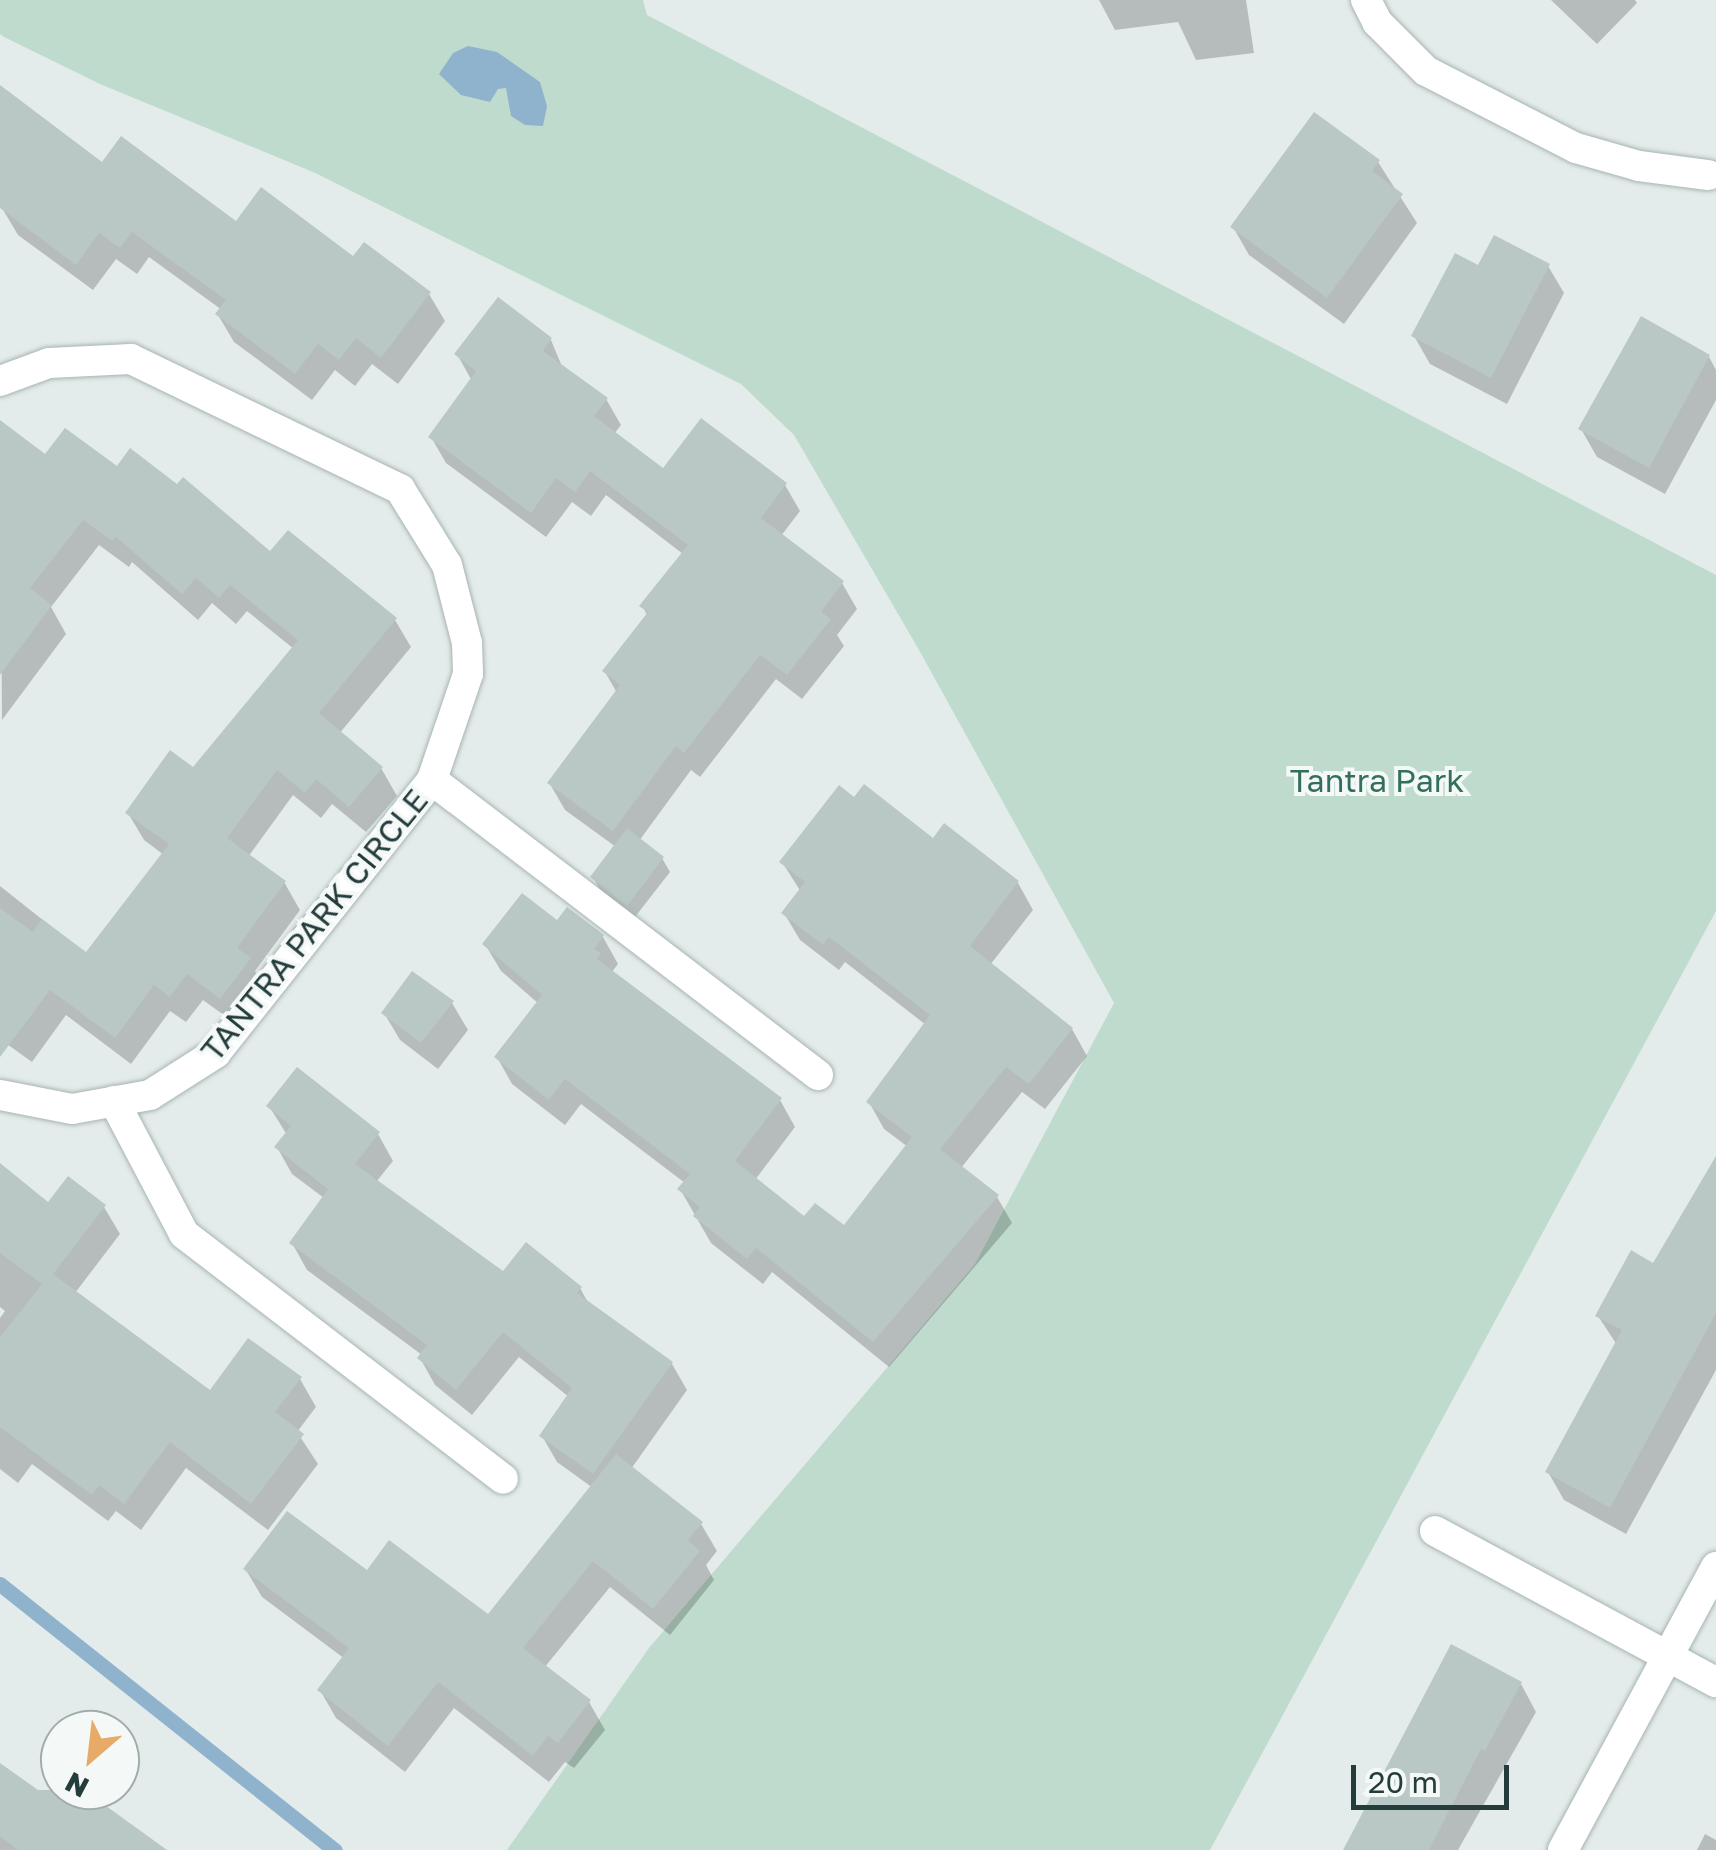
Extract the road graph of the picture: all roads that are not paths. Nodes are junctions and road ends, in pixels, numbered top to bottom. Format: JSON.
{"nodes":[{"id":1,"x":1366,"y":0,"type":"edge"},
{"id":2,"x":1708,"y":175,"type":"dead end"},
{"id":3,"x":0,"y":381,"type":"edge"},
{"id":4,"x":432,"y":780,"type":"junction"},
{"id":5,"x":818,"y":1075,"type":"dead end"},
{"id":6,"x":0,"y":1095,"type":"edge"},
{"id":7,"x":114,"y":1102,"type":"junction"},
{"id":8,"x":504,"y":1479,"type":"dead end"},
{"id":9,"x":1435,"y":1531,"type":"dead end"},
{"id":10,"x":1716,"y":1567,"type":"edge"},
{"id":11,"x":1668,"y":1656,"type":"junction"},
{"id":12,"x":1716,"y":1682,"type":"edge"},
{"id":13,"x":1563,"y":1850,"type":"edge"}],
"edges":[{"from":1,"to":2,"type":"street"},
{"from":3,"to":4,"type":"street","name":"TANTRA PARK CIRCLE"},
{"from":4,"to":5,"type":"street"},
{"from":4,"to":7,"type":"street","name":"TANTRA PARK CIRCLE"},
{"from":6,"to":7,"type":"street","name":"TANTRA PARK CIRCLE"},
{"from":7,"to":8,"type":"street"},
{"from":9,"to":11,"type":"street"},
{"from":10,"to":11,"type":"street"},
{"from":11,"to":12,"type":"street"},
{"from":11,"to":13,"type":"street"}]}
